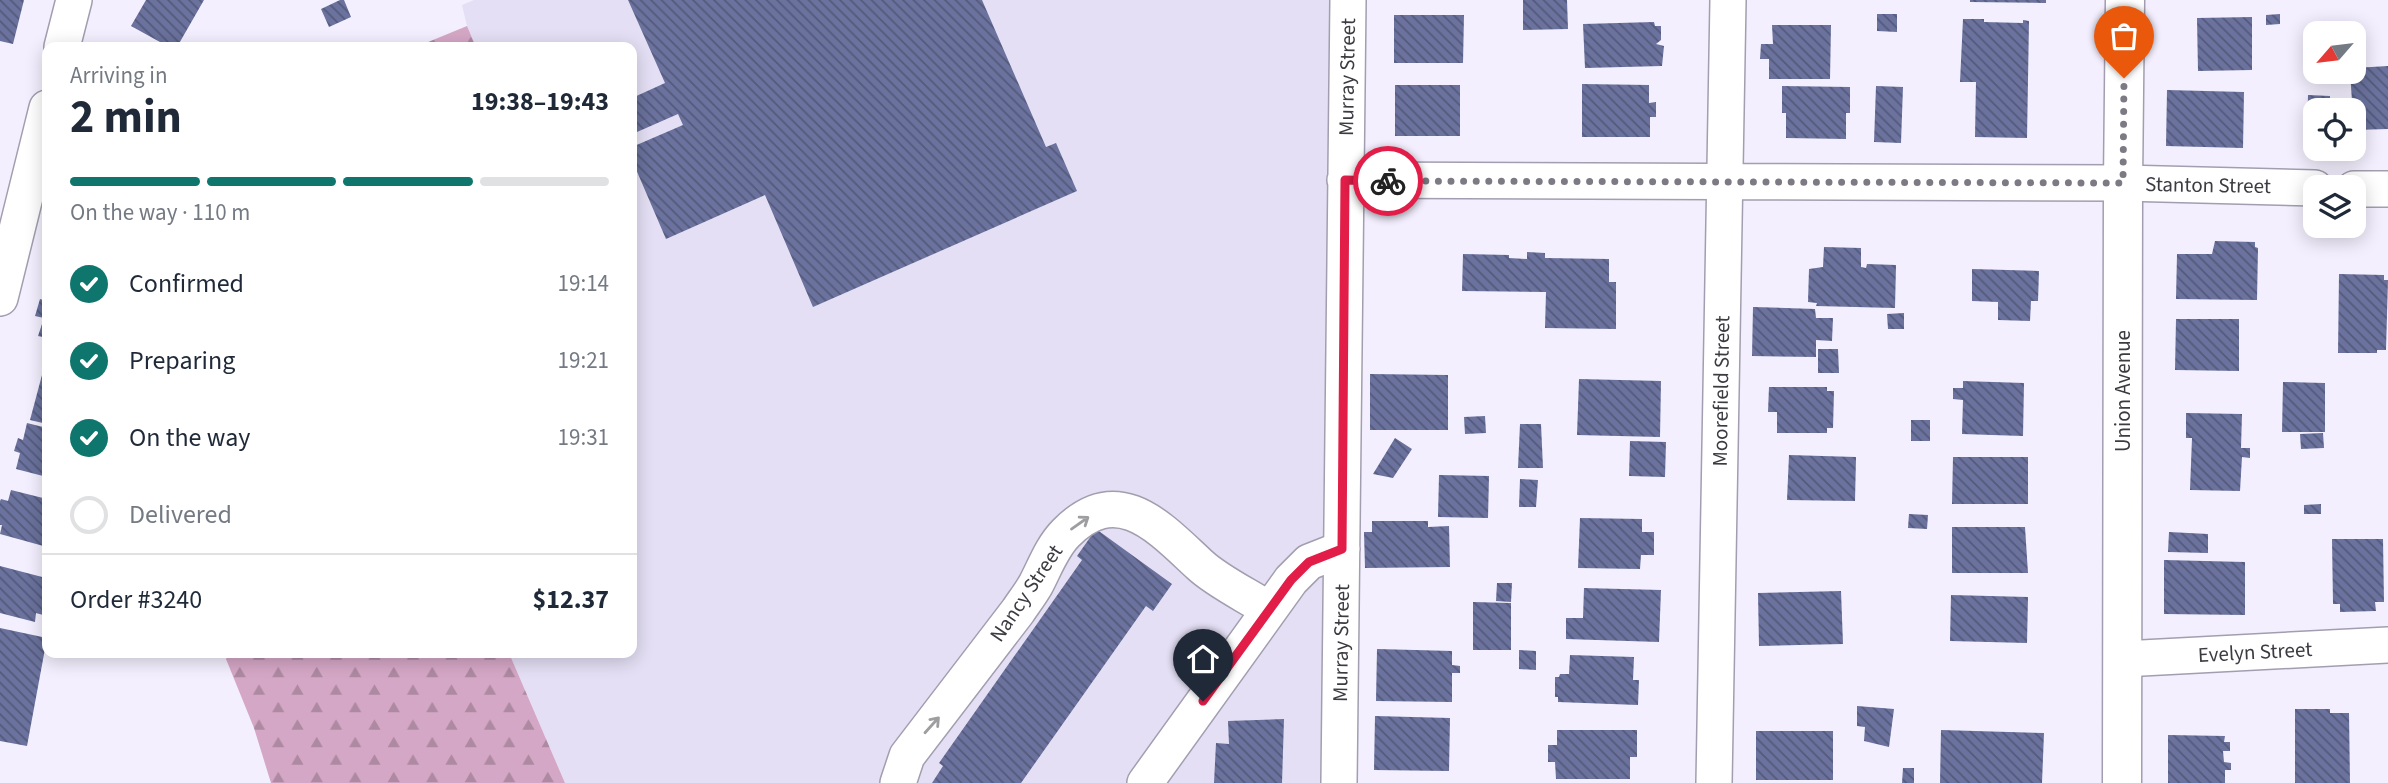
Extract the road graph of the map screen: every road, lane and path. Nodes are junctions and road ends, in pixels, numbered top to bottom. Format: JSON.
{"nodes":[{"id":1,"x":74,"y":0,"type":"edge"},
{"id":2,"x":1348,"y":0,"type":"edge"},
{"id":3,"x":1728,"y":0,"type":"edge"},
{"id":4,"x":2125,"y":0,"type":"edge"},
{"id":5,"x":63,"y":42,"type":"edge"},
{"id":6,"x":42,"y":128,"type":"edge"},
{"id":7,"x":1345,"y":180,"type":"junction"},
{"id":8,"x":1725,"y":182,"type":"junction"},
{"id":9,"x":2123,"y":183,"type":"junction"},
{"id":10,"x":2303,"y":188,"type":"edge"},
{"id":11,"x":2366,"y":188,"type":"edge"},
{"id":12,"x":2388,"y":189,"type":"edge"},
{"id":13,"x":0,"y":298,"type":"edge"},
{"id":14,"x":1342,"y":549,"type":"junction"},
{"id":15,"x":1268,"y":609,"type":"junction"},
{"id":16,"x":2388,"y":645,"type":"edge"},
{"id":17,"x":2123,"y":659,"type":"junction"},
{"id":18,"x":898,"y":783,"type":"edge"},
{"id":19,"x":1145,"y":783,"type":"edge"},
{"id":20,"x":1339,"y":783,"type":"edge"},
{"id":21,"x":1714,"y":783,"type":"edge"},
{"id":22,"x":2122,"y":783,"type":"edge"}],
"edges":[{"from":1,"to":5,"type":"street"},
{"from":2,"to":7,"type":"street","name":"Murray Street"},
{"from":3,"to":8,"type":"street","name":"Moorefield Street"},
{"from":4,"to":9,"type":"street","name":"Union Avenue"},
{"from":6,"to":13,"type":"street"},
{"from":7,"to":8,"type":"street","name":"Stanton Street"},
{"from":7,"to":14,"type":"street","name":"Murray Street"},
{"from":8,"to":9,"type":"street","name":"Stanton Street"},
{"from":8,"to":21,"type":"street","name":"Moorefield Street"},
{"from":9,"to":10,"type":"street","name":"Stanton Street"},
{"from":9,"to":17,"type":"street","name":"Union Avenue"},
{"from":11,"to":12,"type":"street"},
{"from":14,"to":15,"type":"street"},
{"from":14,"to":20,"type":"street","name":"Murray Street"},
{"from":18,"to":15,"type":"street","name":"Nancy Street","one_way":true},
{"from":15,"to":19,"type":"street"},
{"from":16,"to":17,"type":"street","name":"Evelyn Street"},
{"from":17,"to":22,"type":"street","name":"Union Avenue"}]}
